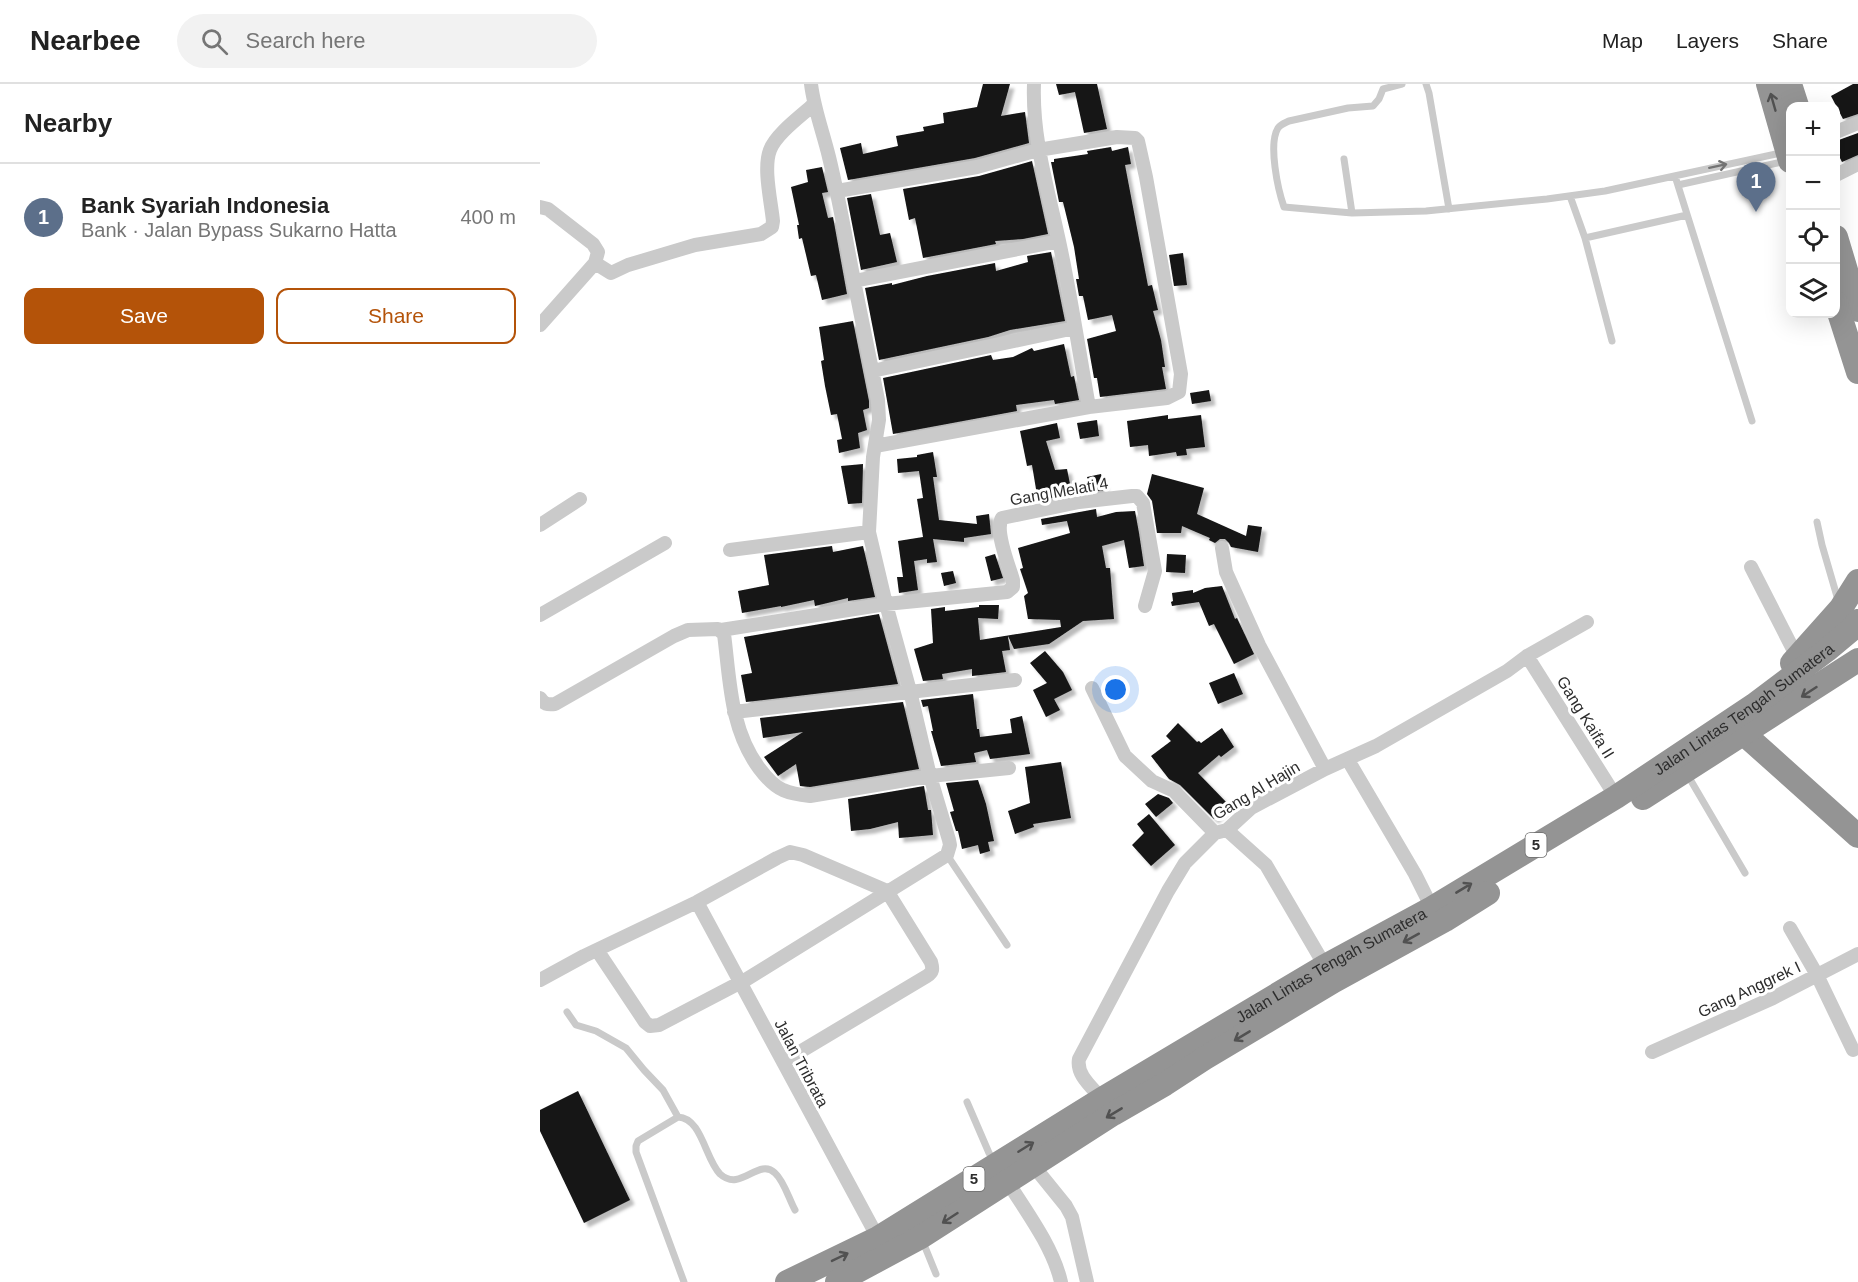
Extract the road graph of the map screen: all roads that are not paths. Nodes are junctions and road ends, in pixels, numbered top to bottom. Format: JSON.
{"nodes":[{"id":1,"x":811,"y":84,"type":"edge"},
{"id":2,"x":1034,"y":84,"type":"edge"},
{"id":3,"x":1402,"y":84,"type":"edge"},
{"id":4,"x":1426,"y":84,"type":"edge"},
{"id":5,"x":1768,"y":84,"type":"edge"},
{"id":6,"x":1790,"y":84,"type":"edge"},
{"id":7,"x":1796,"y":102,"type":"edge"},
{"id":8,"x":813,"y":105,"type":"junction"},
{"id":9,"x":1858,"y":123,"type":"edge"},
{"id":10,"x":1840,"y":130,"type":"edge"},
{"id":11,"x":1038,"y":150,"type":"junction"},
{"id":12,"x":1789,"y":156,"type":"edge"},
{"id":13,"x":1344,"y":159,"type":"dead end"},
{"id":14,"x":1786,"y":159,"type":"edge"},
{"id":15,"x":1786,"y":159,"type":"edge"},
{"id":16,"x":1858,"y":164,"type":"edge"},
{"id":17,"x":1840,"y":173,"type":"edge"},
{"id":18,"x":1675,"y":176,"type":"junction"},
{"id":19,"x":1677,"y":185,"type":"junction"},
{"id":20,"x":837,"y":190,"type":"junction"},
{"id":21,"x":1570,"y":196,"type":"junction"},
{"id":22,"x":540,"y":207,"type":"edge"},
{"id":23,"x":1449,"y":209,"type":"junction"},
{"id":24,"x":1352,"y":213,"type":"junction"},
{"id":25,"x":1687,"y":215,"type":"junction"},
{"id":26,"x":1585,"y":238,"type":"junction"},
{"id":27,"x":1059,"y":241,"type":"junction"},
{"id":28,"x":1840,"y":250,"type":"edge"},
{"id":29,"x":595,"y":263,"type":"junction"},
{"id":30,"x":854,"y":281,"type":"junction"},
{"id":31,"x":1858,"y":310,"type":"edge"},
{"id":32,"x":1840,"y":316,"type":"edge"},
{"id":33,"x":540,"y":326,"type":"edge"},
{"id":34,"x":1075,"y":328,"type":"junction"},
{"id":35,"x":1612,"y":340,"type":"dead end"},
{"id":36,"x":872,"y":370,"type":"junction"},
{"id":37,"x":1857,"y":372,"type":"edge"},
{"id":38,"x":1089,"y":407,"type":"junction"},
{"id":39,"x":1752,"y":421,"type":"dead end"},
{"id":40,"x":875,"y":446,"type":"junction"},
{"id":41,"x":580,"y":499,"type":"dead end"},
{"id":42,"x":1817,"y":522,"type":"dead end"},
{"id":43,"x":540,"y":525,"type":"edge"},
{"id":44,"x":869,"y":532,"type":"junction"},
{"id":45,"x":665,"y":543,"type":"dead end"},
{"id":46,"x":1221,"y":548,"type":"dead end"},
{"id":47,"x":730,"y":550,"type":"dead end"},
{"id":48,"x":1751,"y":567,"type":"dead end"},
{"id":49,"x":1858,"y":581,"type":"edge"},
{"id":50,"x":886,"y":604,"type":"junction"},
{"id":51,"x":1145,"y":606,"type":"dead end"},
{"id":52,"x":1849,"y":614,"type":"edge"},
{"id":53,"x":540,"y":615,"type":"edge"},
{"id":54,"x":1587,"y":622,"type":"dead end"},
{"id":55,"x":719,"y":629,"type":"junction"},
{"id":56,"x":1527,"y":656,"type":"junction"},
{"id":57,"x":1797,"y":657,"type":"junction"},
{"id":58,"x":1858,"y":660,"type":"edge"},
{"id":59,"x":1015,"y":680,"type":"dead end"},
{"id":60,"x":1092,"y":688,"type":"dead end"},
{"id":61,"x":910,"y":691,"type":"junction"},
{"id":62,"x":540,"y":698,"type":"edge"},
{"id":63,"x":1754,"y":705,"type":"junction"},
{"id":64,"x":734,"y":711,"type":"junction"},
{"id":65,"x":1744,"y":734,"type":"junction"},
{"id":66,"x":1348,"y":760,"type":"junction"},
{"id":67,"x":1008,"y":768,"type":"dead end"},
{"id":68,"x":1325,"y":769,"type":"junction"},
{"id":69,"x":1685,"y":771,"type":"junction"},
{"id":70,"x":930,"y":776,"type":"junction"},
{"id":71,"x":1616,"y":796,"type":"junction"},
{"id":72,"x":1221,"y":832,"type":"junction"},
{"id":73,"x":1858,"y":836,"type":"edge"},
{"id":74,"x":947,"y":855,"type":"junction"},
{"id":75,"x":1745,"y":873,"type":"dead end"},
{"id":76,"x":893,"y":888,"type":"junction"},
{"id":77,"x":698,"y":902,"type":"junction"},
{"id":78,"x":1432,"y":908,"type":"junction"},
{"id":79,"x":1790,"y":928,"type":"dead end"},
{"id":80,"x":1007,"y":945,"type":"dead end"},
{"id":81,"x":597,"y":951,"type":"junction"},
{"id":82,"x":1858,"y":954,"type":"edge"},
{"id":83,"x":1325,"y":966,"type":"junction"},
{"id":84,"x":1817,"y":975,"type":"junction"},
{"id":85,"x":540,"y":980,"type":"edge"},
{"id":86,"x":740,"y":982,"type":"junction"},
{"id":87,"x":567,"y":1012,"type":"dead end"},
{"id":88,"x":1853,"y":1050,"type":"dead end"},
{"id":89,"x":1200,"y":1051,"type":"junction"},
{"id":90,"x":1652,"y":1052,"type":"dead end"},
{"id":91,"x":783,"y":1062,"type":"junction"},
{"id":92,"x":1160,"y":1076,"type":"junction"},
{"id":93,"x":1102,"y":1099,"type":"junction"},
{"id":94,"x":967,"y":1102,"type":"dead end"},
{"id":95,"x":678,"y":1117,"type":"junction"},
{"id":96,"x":1032,"y":1164,"type":"junction"},
{"id":97,"x":1002,"y":1173,"type":"junction"},
{"id":98,"x":795,"y":1210,"type":"dead end"},
{"id":99,"x":921,"y":1237,"type":"junction"},
{"id":100,"x":878,"y":1238,"type":"junction"},
{"id":101,"x":936,"y":1274,"type":"dead end"},
{"id":102,"x":848,"y":1280,"type":"edge"},
{"id":103,"x":684,"y":1282,"type":"edge"},
{"id":104,"x":787,"y":1282,"type":"edge"},
{"id":105,"x":1061,"y":1282,"type":"edge"},
{"id":106,"x":1087,"y":1282,"type":"edge"}],
"edges":[{"from":1,"to":8,"type":"street"},
{"from":2,"to":11,"type":"street"},
{"from":3,"to":24,"type":"lane"},
{"from":4,"to":23,"type":"lane"},
{"from":12,"to":5,"type":"highway","one_way":true},
{"from":6,"to":7,"type":"highway"},
{"from":8,"to":20,"type":"street"},
{"from":8,"to":29,"type":"street"},
{"from":9,"to":10,"type":"street"},
{"from":11,"to":20,"type":"street"},
{"from":11,"to":27,"type":"street"},
{"from":11,"to":38,"type":"street"},
{"from":13,"to":24,"type":"lane"},
{"from":18,"to":14,"type":"lane","one_way":true},
{"from":15,"to":19,"type":"lane"},
{"from":16,"to":17,"type":"street"},
{"from":18,"to":19,"type":"lane"},
{"from":18,"to":21,"type":"lane"},
{"from":19,"to":25,"type":"lane"},
{"from":20,"to":30,"type":"street"},
{"from":21,"to":23,"type":"lane"},
{"from":21,"to":26,"type":"lane"},
{"from":22,"to":29,"type":"street"},
{"from":23,"to":24,"type":"lane"},
{"from":25,"to":26,"type":"lane"},
{"from":25,"to":39,"type":"lane"},
{"from":26,"to":35,"type":"lane"},
{"from":27,"to":30,"type":"street"},
{"from":27,"to":34,"type":"street"},
{"from":28,"to":31,"type":"highway"},
{"from":29,"to":33,"type":"street"},
{"from":30,"to":36,"type":"street"},
{"from":32,"to":37,"type":"highway"},
{"from":34,"to":36,"type":"street"},
{"from":34,"to":38,"type":"street"},
{"from":36,"to":40,"type":"street"},
{"from":38,"to":40,"type":"street"},
{"from":40,"to":44,"type":"street"},
{"from":41,"to":43,"type":"street"},
{"from":42,"to":52,"type":"lane"},
{"from":44,"to":47,"type":"street"},
{"from":44,"to":50,"type":"street"},
{"from":45,"to":53,"type":"street"},
{"from":46,"to":68,"type":"street"},
{"from":48,"to":57,"type":"street"},
{"from":49,"to":52,"type":"highway"},
{"from":50,"to":51,"type":"street","name":"Gang Melati 4"},
{"from":50,"to":55,"type":"street"},
{"from":50,"to":61,"type":"street"},
{"from":52,"to":57,"type":"highway"},
{"from":52,"to":63,"type":"highway","name":"Jalan Lintas Tengah Sumatera","number":"5"},
{"from":54,"to":56,"type":"street","name":"Gang Al Hajin"},
{"from":55,"to":62,"type":"street"},
{"from":55,"to":64,"type":"street"},
{"from":56,"to":66,"type":"street","name":"Gang Al Hajin"},
{"from":56,"to":71,"type":"street","name":"Gang Kaifa II"},
{"from":57,"to":63,"type":"highway"},
{"from":58,"to":65,"type":"highway","name":"Jalan Lintas Tengah Sumatera","number":"5","one_way":true},
{"from":59,"to":61,"type":"street"},
{"from":60,"to":72,"type":"street"},
{"from":61,"to":64,"type":"street"},
{"from":61,"to":70,"type":"street"},
{"from":63,"to":71,"type":"highway","name":"Jalan Lintas Tengah Sumatera","number":"5"},
{"from":64,"to":70,"type":"street"},
{"from":65,"to":69,"type":"highway","name":"Jalan Lintas Tengah Sumatera","number":"5"},
{"from":65,"to":73,"type":"highway"},
{"from":66,"to":68,"type":"street","name":"Gang Al Hajin"},
{"from":66,"to":78,"type":"street"},
{"from":67,"to":70,"type":"street"},
{"from":68,"to":72,"type":"street","name":"Gang Al Hajin"},
{"from":69,"to":75,"type":"lane"},
{"from":69,"to":89,"type":"highway","name":"Jalan Lintas Tengah Sumatera","number":"5","one_way":true},
{"from":70,"to":74,"type":"street"},
{"from":78,"to":71,"type":"highway","name":"Jalan Lintas Tengah Sumatera","number":"5","one_way":true},
{"from":72,"to":83,"type":"street"},
{"from":72,"to":93,"type":"street","name":"Gang Al Hajin"},
{"from":74,"to":76,"type":"street"},
{"from":74,"to":80,"type":"lane"},
{"from":76,"to":77,"type":"street"},
{"from":76,"to":86,"type":"street"},
{"from":76,"to":91,"type":"street"},
{"from":77,"to":81,"type":"street"},
{"from":77,"to":86,"type":"street","name":"Jalan Tribrata"},
{"from":78,"to":83,"type":"highway","name":"Jalan Lintas Tengah Sumatera","number":"5"},
{"from":79,"to":84,"type":"street"},
{"from":81,"to":85,"type":"street"},
{"from":81,"to":86,"type":"street"},
{"from":82,"to":84,"type":"street","name":"Gang Anggrek I"},
{"from":83,"to":89,"type":"highway","name":"Jalan Lintas Tengah Sumatera","number":"5"},
{"from":84,"to":88,"type":"street"},
{"from":84,"to":90,"type":"street","name":"Gang Anggrek I"},
{"from":86,"to":91,"type":"street","name":"Jalan Tribrata"},
{"from":87,"to":95,"type":"lane"},
{"from":89,"to":92,"type":"highway","name":"Jalan Lintas Tengah Sumatera","number":"5"},
{"from":91,"to":100,"type":"street","name":"Jalan Tribrata"},
{"from":92,"to":93,"type":"highway","name":"Jalan Lintas Tengah Sumatera","number":"5"},
{"from":92,"to":96,"type":"highway","name":"Jalan Lintas Tengah Sumatera","number":"5","one_way":true},
{"from":97,"to":93,"type":"highway","name":"Jalan Lintas Tengah Sumatera","number":"5","one_way":true},
{"from":94,"to":97,"type":"lane"},
{"from":95,"to":98,"type":"lane"},
{"from":95,"to":103,"type":"lane"},
{"from":96,"to":97,"type":"highway","name":"Jalan Lintas Tengah Sumatera","number":"5"},
{"from":96,"to":106,"type":"street"},
{"from":97,"to":99,"type":"highway","name":"Jalan Lintas Tengah Sumatera","number":"5","one_way":true},
{"from":97,"to":100,"type":"highway","name":"Jalan Lintas Tengah Sumatera","number":"5"},
{"from":97,"to":105,"type":"street"},
{"from":99,"to":101,"type":"lane"},
{"from":99,"to":102,"type":"highway","name":"Jalan Lintas Tengah Sumatera","number":"5"},
{"from":104,"to":100,"type":"highway","name":"Jalan Lintas Tengah Sumatera","number":"5","one_way":true}]}
